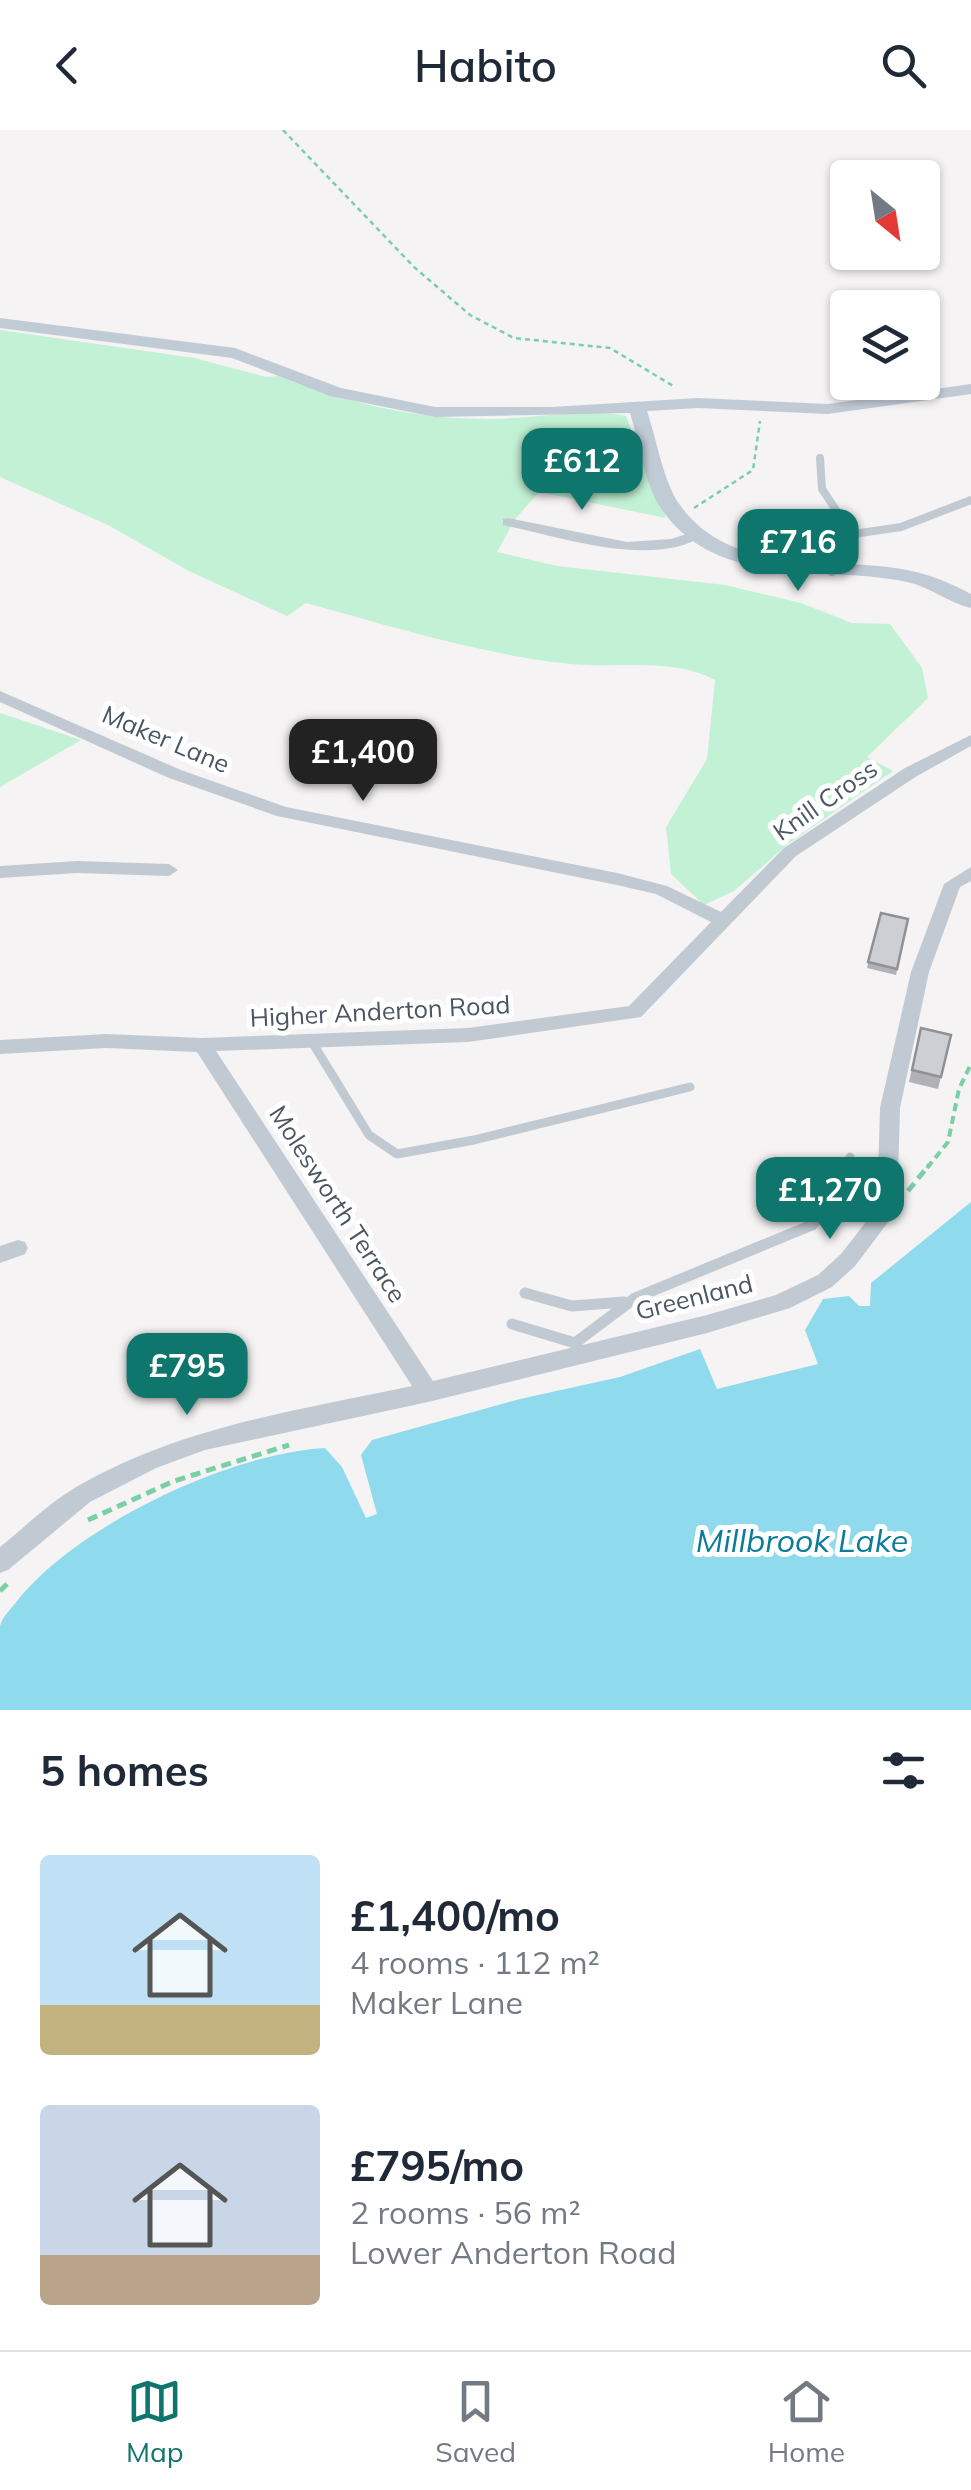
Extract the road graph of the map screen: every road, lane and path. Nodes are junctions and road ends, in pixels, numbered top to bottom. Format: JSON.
{"nodes":[{"id":1,"x":283,"y":130,"type":"edge"},
{"id":2,"x":0,"y":324,"type":"edge"},
{"id":3,"x":971,"y":389,"type":"edge"},
{"id":4,"x":698,"y":403,"type":"junction"},
{"id":5,"x":780,"y":407,"type":"junction"},
{"id":6,"x":637,"y":408,"type":"junction"},
{"id":7,"x":820,"y":458,"type":"dead end"},
{"id":8,"x":971,"y":500,"type":"edge"},
{"id":9,"x":678,"y":518,"type":"junction"},
{"id":10,"x":508,"y":522,"type":"dead end"},
{"id":11,"x":698,"y":534,"type":"junction"},
{"id":12,"x":852,"y":534,"type":"junction"},
{"id":13,"x":832,"y":572,"type":"junction"},
{"id":14,"x":971,"y":602,"type":"edge"},
{"id":15,"x":0,"y":696,"type":"edge"},
{"id":16,"x":971,"y":740,"type":"edge"},
{"id":17,"x":169,"y":870,"type":"dead end"},
{"id":18,"x":0,"y":872,"type":"edge"},
{"id":19,"x":971,"y":874,"type":"edge"},
{"id":20,"x":722,"y":920,"type":"junction"},
{"id":21,"x":312,"y":1042,"type":"junction"},
{"id":22,"x":202,"y":1045,"type":"junction"},
{"id":23,"x":0,"y":1047,"type":"edge"},
{"id":24,"x":690,"y":1087,"type":"dead end"},
{"id":25,"x":850,"y":1157,"type":"dead end"},
{"id":26,"x":526,"y":1293,"type":"dead end"},
{"id":27,"x":624,"y":1302,"type":"junction"},
{"id":28,"x":512,"y":1324,"type":"dead end"},
{"id":29,"x":576,"y":1348,"type":"junction"},
{"id":30,"x":428,"y":1392,"type":"junction"},
{"id":31,"x":0,"y":1562,"type":"edge"}],
"edges":[{"from":1,"to":4,"type":"path"},
{"from":2,"to":6,"type":"main road"},
{"from":3,"to":5,"type":"main road"},
{"from":4,"to":5,"type":"main road"},
{"from":4,"to":6,"type":"main road"},
{"from":5,"to":9,"type":"path"},
{"from":6,"to":9,"type":"main road"},
{"from":7,"to":12,"type":"lane"},
{"from":8,"to":12,"type":"lane"},
{"from":9,"to":11,"type":"main road"},
{"from":10,"to":11,"type":"street"},
{"from":11,"to":13,"type":"main road"},
{"from":12,"to":13,"type":"lane"},
{"from":13,"to":14,"type":"main road"},
{"from":15,"to":20,"type":"street","name":"Maker Lane"},
{"from":16,"to":20,"type":"street","name":"Knill Cross"},
{"from":17,"to":18,"type":"street"},
{"from":19,"to":29,"type":"street","name":"Greenland"},
{"from":20,"to":21,"type":"street","name":"Higher Anderton Road"},
{"from":21,"to":22,"type":"street","name":"Higher Anderton Road"},
{"from":21,"to":24,"type":"lane"},
{"from":22,"to":23,"type":"street","name":"Higher Anderton Road"},
{"from":22,"to":30,"type":"street","name":"Molesworth Terrace"},
{"from":25,"to":27,"type":"lane"},
{"from":26,"to":27,"type":"lane"},
{"from":27,"to":29,"type":"lane"},
{"from":28,"to":29,"type":"lane"},
{"from":29,"to":30,"type":"street","name":"Greenland"},
{"from":30,"to":31,"type":"street","name":"Greenland"}]}
